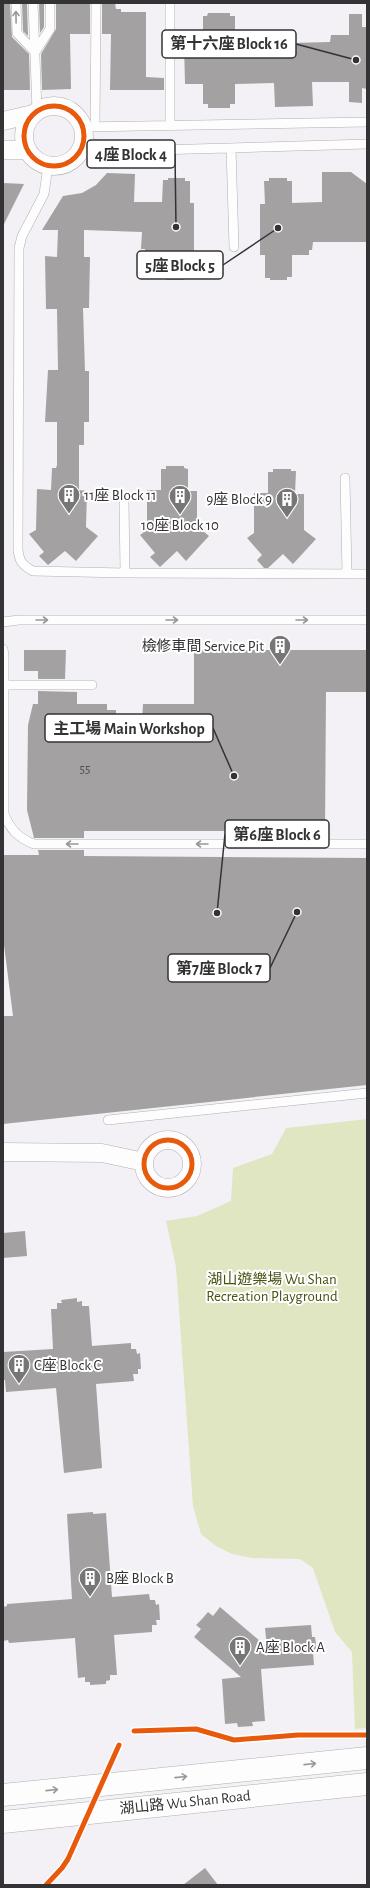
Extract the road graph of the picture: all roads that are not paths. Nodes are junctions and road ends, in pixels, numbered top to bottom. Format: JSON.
{"nodes":[{"id":1,"x":16,"y":3,"type":"edge"},
{"id":2,"x":33,"y":3,"type":"edge"},
{"id":3,"x":50,"y":3,"type":"edge"},
{"id":4,"x":96,"y":3,"type":"edge"},
{"id":5,"x":170,"y":3,"type":"edge"},
{"id":6,"x":35,"y":52,"type":"junction"},
{"id":7,"x":35,"y":113,"type":"junction"},
{"id":8,"x":3,"y":121,"type":"edge"},
{"id":9,"x":367,"y":122,"type":"edge"},
{"id":10,"x":170,"y":126,"type":"junction"},
{"id":11,"x":88,"y":132,"type":"junction"},
{"id":12,"x":367,"y":144,"type":"edge"},
{"id":13,"x":231,"y":148,"type":"junction"},
{"id":14,"x":3,"y":150,"type":"edge"},
{"id":15,"x":27,"y":150,"type":"junction"},
{"id":16,"x":48,"y":166,"type":"junction"},
{"id":17,"x":234,"y":247,"type":"dead end"},
{"id":18,"x":345,"y":478,"type":"dead end"},
{"id":19,"x":124,"y":500,"type":"dead end"},
{"id":20,"x":125,"y":574,"type":"junction"},
{"id":21,"x":347,"y":574,"type":"junction"},
{"id":22,"x":367,"y":574,"type":"edge"},
{"id":23,"x":367,"y":620,"type":"edge"},
{"id":24,"x":3,"y":622,"type":"edge"},
{"id":25,"x":3,"y":649,"type":"edge"},
{"id":26,"x":4,"y":685,"type":"junction"},
{"id":27,"x":92,"y":685,"type":"dead end"},
{"id":28,"x":4,"y":728,"type":"edge"},
{"id":29,"x":367,"y":844,"type":"edge"},
{"id":30,"x":367,"y":1093,"type":"edge"},
{"id":31,"x":108,"y":1120,"type":"dead end"},
{"id":32,"x":3,"y":1152,"type":"edge"},
{"id":33,"x":144,"y":1162,"type":"dead end"},
{"id":34,"x":367,"y":1758,"type":"edge"},
{"id":35,"x":367,"y":1784,"type":"edge"},
{"id":36,"x":6,"y":1793,"type":"edge"},
{"id":37,"x":3,"y":1822,"type":"edge"}],
"edges":[{"from":6,"to":1,"type":"lane","one_way":true},
{"from":2,"to":6,"type":"lane"},
{"from":3,"to":6,"type":"lane"},
{"from":4,"to":11,"type":"lane"},
{"from":5,"to":10,"type":"lane"},
{"from":6,"to":7,"type":"lane"},
{"from":7,"to":8,"type":"street"},
{"from":7,"to":11,"type":"street"},
{"from":7,"to":15,"type":"street"},
{"from":9,"to":10,"type":"lane"},
{"from":10,"to":11,"type":"lane"},
{"from":11,"to":13,"type":"lane"},
{"from":11,"to":16,"type":"street"},
{"from":12,"to":13,"type":"lane"},
{"from":13,"to":17,"type":"lane"},
{"from":14,"to":15,"type":"street"},
{"from":15,"to":16,"type":"street"},
{"from":16,"to":20,"type":"lane"},
{"from":18,"to":21,"type":"lane"},
{"from":19,"to":20,"type":"lane"},
{"from":20,"to":21,"type":"lane"},
{"from":21,"to":22,"type":"lane"},
{"from":24,"to":23,"type":"lane","one_way":true},
{"from":25,"to":26,"type":"lane"},
{"from":26,"to":27,"type":"lane"},
{"from":26,"to":28,"type":"lane"},
{"from":29,"to":28,"type":"lane","one_way":true},
{"from":30,"to":31,"type":"lane"},
{"from":32,"to":33,"type":"street"},
{"from":36,"to":34,"type":"main road","name":"湖山路 Wu Shan Road","one_way":true},
{"from":35,"to":37,"type":"main road","name":"湖山路 Wu Shan Road"}]}
